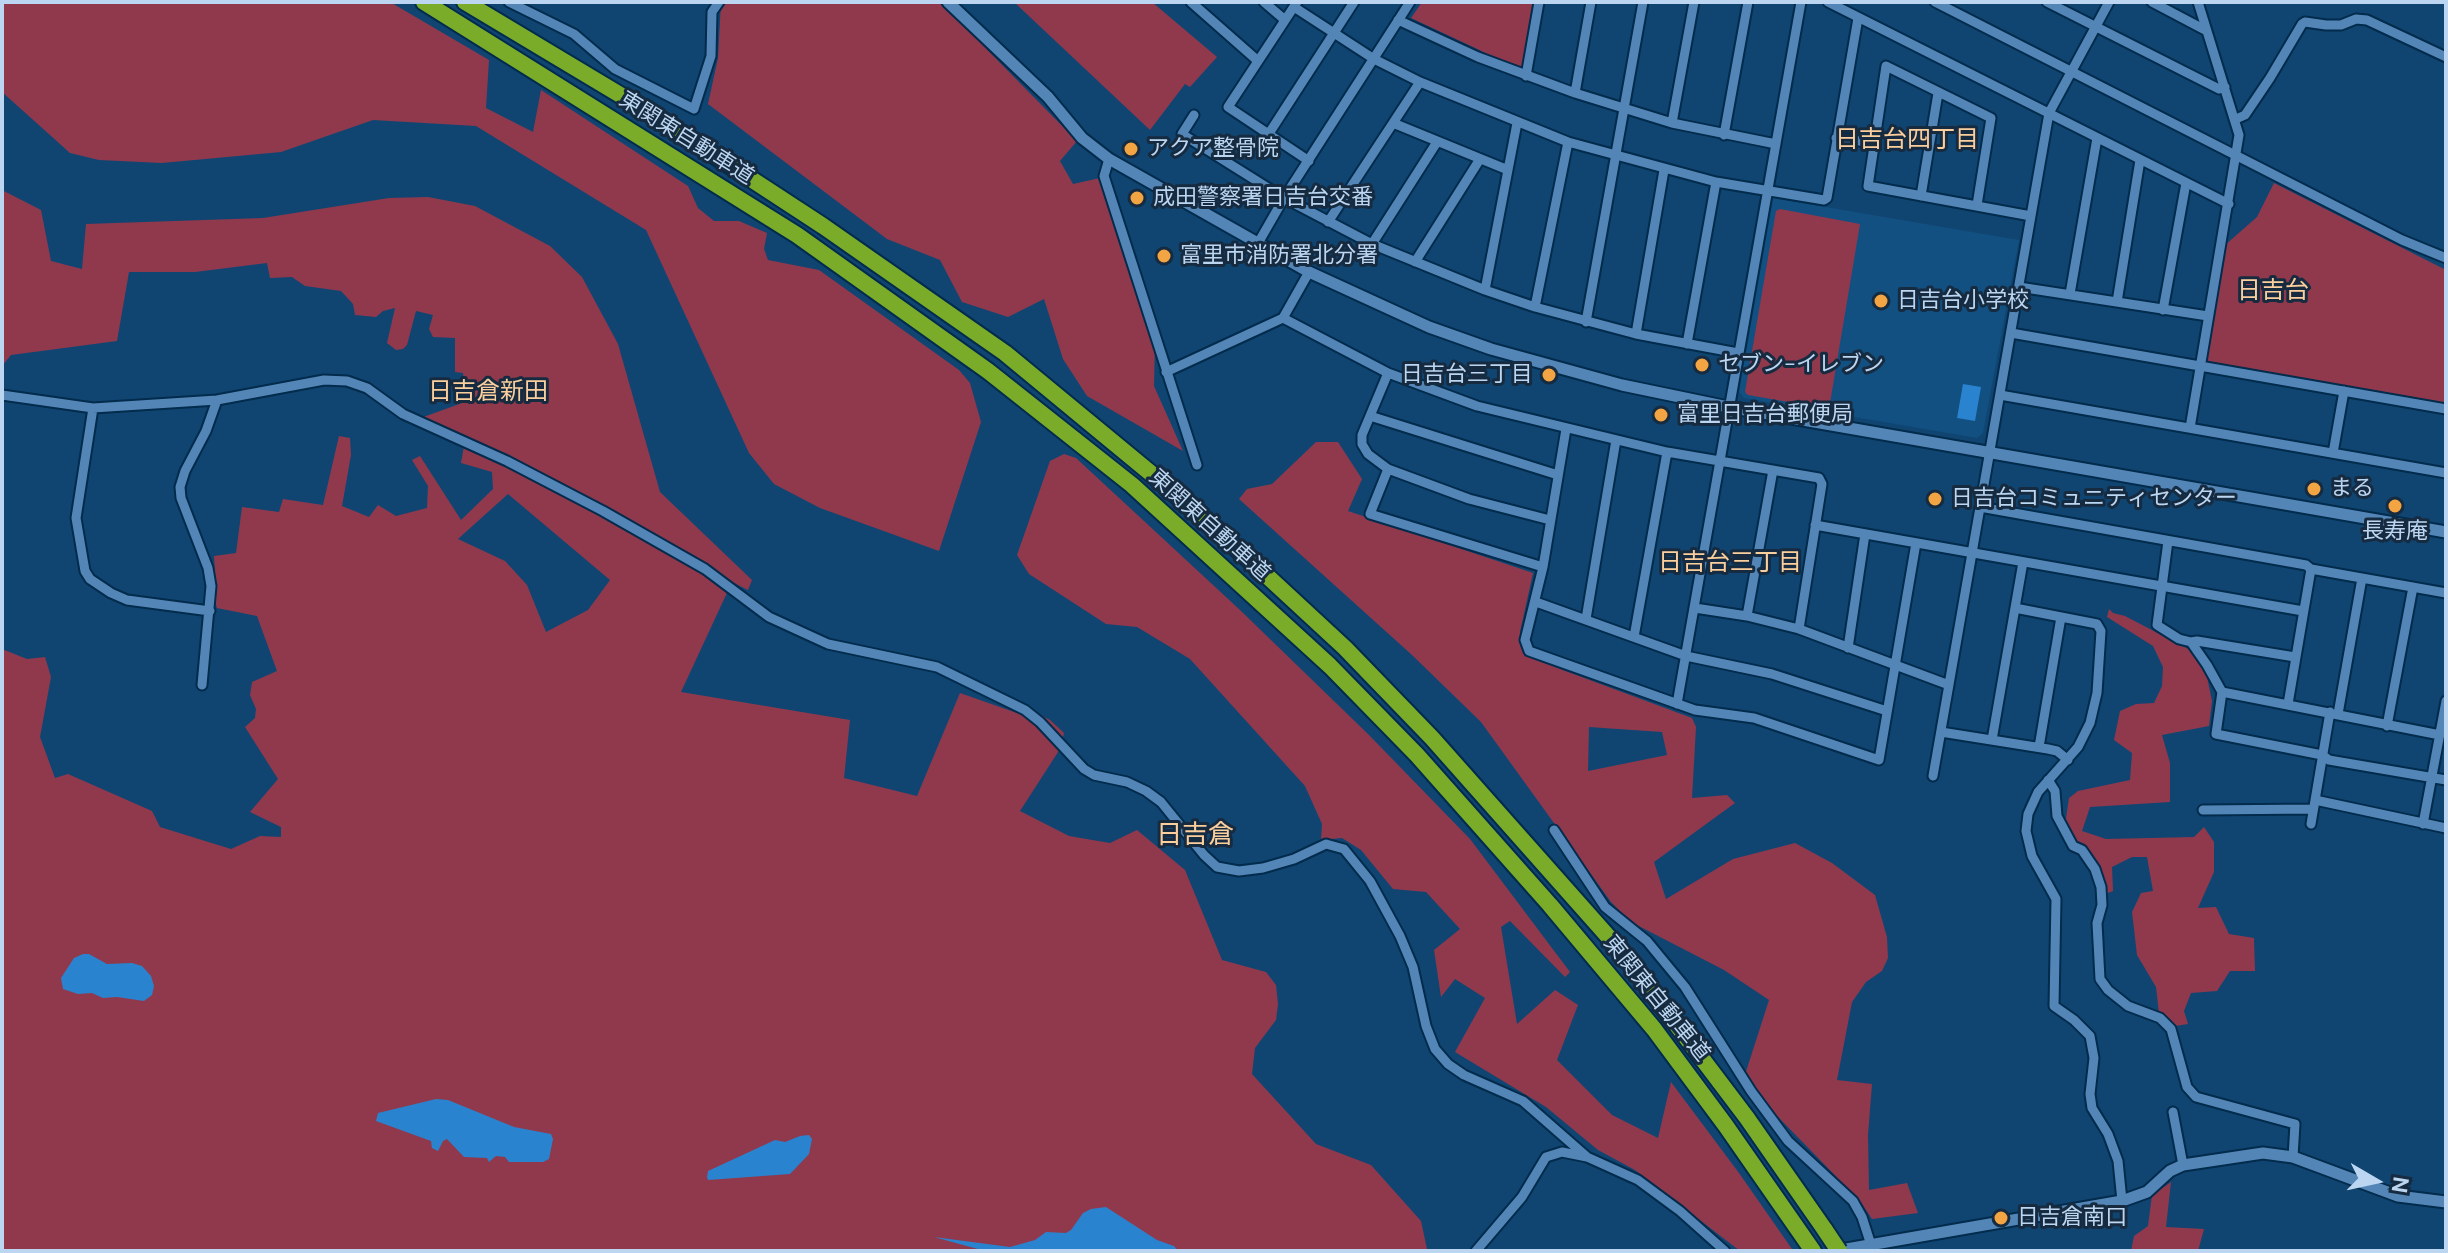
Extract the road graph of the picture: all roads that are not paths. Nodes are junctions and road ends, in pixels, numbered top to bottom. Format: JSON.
{"nodes":[{"id":1,"x":424,"y":2,"type":"edge"},
{"id":2,"x":465,"y":2,"type":"edge"},
{"id":3,"x":509,"y":2,"type":"edge"},
{"id":4,"x":719,"y":2,"type":"edge"},
{"id":5,"x":948,"y":2,"type":"edge"},
{"id":6,"x":1191,"y":2,"type":"edge"},
{"id":7,"x":1264,"y":2,"type":"edge"},
{"id":8,"x":1354,"y":2,"type":"edge"},
{"id":9,"x":1410,"y":2,"type":"edge"},
{"id":10,"x":1539,"y":2,"type":"edge"},
{"id":11,"x":1591,"y":2,"type":"edge"},
{"id":12,"x":1643,"y":2,"type":"edge"},
{"id":13,"x":1694,"y":2,"type":"edge"},
{"id":14,"x":1748,"y":2,"type":"edge"},
{"id":15,"x":1801,"y":2,"type":"edge"},
{"id":16,"x":1828,"y":2,"type":"edge"},
{"id":17,"x":1935,"y":2,"type":"edge"},
{"id":18,"x":2047,"y":2,"type":"edge"},
{"id":19,"x":2109,"y":2,"type":"edge"},
{"id":20,"x":2152,"y":2,"type":"edge"},
{"id":21,"x":2198,"y":2,"type":"edge"},
{"id":22,"x":1296,"y":5,"type":"edge"},
{"id":23,"x":1858,"y":18,"type":"junction"},
{"id":24,"x":1285,"y":20,"type":"junction"},
{"id":25,"x":1398,"y":20,"type":"junction"},
{"id":26,"x":2096,"y":27,"type":"junction"},
{"id":27,"x":2207,"y":31,"type":"junction"},
{"id":28,"x":1334,"y":33,"type":"junction"},
{"id":29,"x":2446,"y":57,"type":"edge"},
{"id":30,"x":1374,"y":59,"type":"junction"},
{"id":31,"x":1258,"y":61,"type":"junction"},
{"id":32,"x":2071,"y":72,"type":"junction"},
{"id":33,"x":1526,"y":76,"type":"junction"},
{"id":34,"x":1420,"y":82,"type":"junction"},
{"id":35,"x":2225,"y":87,"type":"junction"},
{"id":36,"x":1575,"y":93,"type":"junction"},
{"id":37,"x":1938,"y":93,"type":"junction"},
{"id":38,"x":1624,"y":108,"type":"junction"},
{"id":39,"x":2049,"y":113,"type":"junction"},
{"id":40,"x":1194,"y":115,"type":"dead end"},
{"id":41,"x":2236,"y":119,"type":"junction"},
{"id":42,"x":1393,"y":123,"type":"junction"},
{"id":43,"x":1517,"y":123,"type":"junction"},
{"id":44,"x":1672,"y":123,"type":"junction"},
{"id":45,"x":1268,"y":135,"type":"junction"},
{"id":46,"x":1724,"y":135,"type":"junction"},
{"id":47,"x":1836,"y":138,"type":"junction"},
{"id":48,"x":2097,"y":138,"type":"junction"},
{"id":49,"x":1437,"y":142,"type":"junction"},
{"id":50,"x":1568,"y":142,"type":"junction"},
{"id":51,"x":1875,"y":143,"type":"junction"},
{"id":52,"x":1776,"y":144,"type":"junction"},
{"id":53,"x":1615,"y":156,"type":"junction"},
{"id":54,"x":2236,"y":156,"type":"junction"},
{"id":55,"x":1109,"y":159,"type":"junction"},
{"id":56,"x":1480,"y":159,"type":"junction"},
{"id":57,"x":2140,"y":160,"type":"junction"},
{"id":58,"x":1309,"y":161,"type":"junction"},
{"id":59,"x":1508,"y":170,"type":"junction"},
{"id":60,"x":1664,"y":170,"type":"junction"},
{"id":61,"x":1716,"y":182,"type":"junction"},
{"id":62,"x":2186,"y":183,"type":"junction"},
{"id":63,"x":1768,"y":190,"type":"junction"},
{"id":64,"x":1921,"y":196,"type":"junction"},
{"id":65,"x":1284,"y":198,"type":"junction"},
{"id":66,"x":2229,"y":204,"type":"junction"},
{"id":67,"x":1977,"y":205,"type":"junction"},
{"id":68,"x":2031,"y":216,"type":"junction"},
{"id":69,"x":1328,"y":222,"type":"junction"},
{"id":70,"x":1372,"y":244,"type":"junction"},
{"id":71,"x":1257,"y":245,"type":"junction"},
{"id":72,"x":2446,"y":258,"type":"edge"},
{"id":73,"x":1415,"y":262,"type":"junction"},
{"id":74,"x":1309,"y":272,"type":"junction"},
{"id":75,"x":2019,"y":287,"type":"junction"},
{"id":76,"x":1485,"y":290,"type":"junction"},
{"id":77,"x":2070,"y":294,"type":"junction"},
{"id":78,"x":2117,"y":302,"type":"junction"},
{"id":79,"x":1535,"y":307,"type":"junction"},
{"id":80,"x":2163,"y":310,"type":"junction"},
{"id":81,"x":2208,"y":316,"type":"junction"},
{"id":82,"x":1283,"y":318,"type":"junction"},
{"id":83,"x":1586,"y":322,"type":"junction"},
{"id":84,"x":2011,"y":333,"type":"junction"},
{"id":85,"x":1636,"y":334,"type":"junction"},
{"id":86,"x":1687,"y":344,"type":"junction"},
{"id":87,"x":1738,"y":353,"type":"junction"},
{"id":88,"x":2198,"y":366,"type":"junction"},
{"id":89,"x":1166,"y":372,"type":"junction"},
{"id":90,"x":1388,"y":373,"type":"junction"},
{"id":91,"x":2344,"y":391,"type":"junction"},
{"id":92,"x":2,"y":395,"type":"edge"},
{"id":93,"x":2000,"y":395,"type":"junction"},
{"id":94,"x":217,"y":400,"type":"junction"},
{"id":95,"x":1728,"y":407,"type":"junction"},
{"id":96,"x":93,"y":408,"type":"junction"},
{"id":97,"x":2446,"y":409,"type":"edge"},
{"id":98,"x":1370,"y":416,"type":"junction"},
{"id":99,"x":2190,"y":428,"type":"junction"},
{"id":100,"x":1566,"y":429,"type":"junction"},
{"id":101,"x":1616,"y":440,"type":"junction"},
{"id":102,"x":1667,"y":452,"type":"junction"},
{"id":103,"x":1990,"y":452,"type":"junction"},
{"id":104,"x":2333,"y":453,"type":"junction"},
{"id":105,"x":1719,"y":461,"type":"junction"},
{"id":106,"x":1197,"y":465,"type":"dead end"},
{"id":107,"x":1388,"y":469,"type":"junction"},
{"id":108,"x":1773,"y":470,"type":"junction"},
{"id":109,"x":2446,"y":473,"type":"edge"},
{"id":110,"x":1558,"y":475,"type":"junction"},
{"id":111,"x":1980,"y":507,"type":"junction"},
{"id":112,"x":1550,"y":520,"type":"junction"},
{"id":113,"x":1815,"y":525,"type":"junction"},
{"id":114,"x":2446,"y":532,"type":"edge"},
{"id":115,"x":1865,"y":534,"type":"junction"},
{"id":116,"x":2168,"y":541,"type":"junction"},
{"id":117,"x":1916,"y":543,"type":"junction"},
{"id":118,"x":1972,"y":553,"type":"junction"},
{"id":119,"x":2023,"y":562,"type":"junction"},
{"id":120,"x":1543,"y":567,"type":"junction"},
{"id":121,"x":2311,"y":569,"type":"junction"},
{"id":122,"x":2362,"y":578,"type":"junction"},
{"id":123,"x":2161,"y":585,"type":"junction"},
{"id":124,"x":2413,"y":587,"type":"junction"},
{"id":125,"x":2446,"y":593,"type":"edge"},
{"id":126,"x":1536,"y":602,"type":"junction"},
{"id":127,"x":1695,"y":608,"type":"junction"},
{"id":128,"x":2015,"y":608,"type":"junction"},
{"id":129,"x":210,"y":611,"type":"junction"},
{"id":130,"x":2303,"y":611,"type":"junction"},
{"id":131,"x":1747,"y":616,"type":"junction"},
{"id":132,"x":2061,"y":617,"type":"junction"},
{"id":133,"x":1586,"y":619,"type":"junction"},
{"id":134,"x":1799,"y":629,"type":"junction"},
{"id":135,"x":1634,"y":637,"type":"junction"},
{"id":136,"x":2191,"y":642,"type":"junction"},
{"id":137,"x":1848,"y":648,"type":"junction"},
{"id":138,"x":1686,"y":656,"type":"junction"},
{"id":139,"x":2295,"y":657,"type":"junction"},
{"id":140,"x":1897,"y":664,"type":"junction"},
{"id":141,"x":202,"y":685,"type":"dead end"},
{"id":142,"x":1949,"y":685,"type":"junction"},
{"id":143,"x":2222,"y":692,"type":"junction"},
{"id":144,"x":2446,"y":701,"type":"edge"},
{"id":145,"x":1677,"y":704,"type":"junction"},
{"id":146,"x":2288,"y":704,"type":"junction"},
{"id":147,"x":1887,"y":711,"type":"junction"},
{"id":148,"x":2334,"y":713,"type":"junction"},
{"id":149,"x":2387,"y":726,"type":"junction"},
{"id":150,"x":1941,"y":732,"type":"junction"},
{"id":151,"x":2440,"y":735,"type":"junction"},
{"id":152,"x":1992,"y":740,"type":"junction"},
{"id":153,"x":2039,"y":747,"type":"junction"},
{"id":154,"x":2322,"y":755,"type":"junction"},
{"id":155,"x":2068,"y":760,"type":"junction"},
{"id":156,"x":1933,"y":776,"type":"dead end"},
{"id":157,"x":2433,"y":778,"type":"junction"},
{"id":158,"x":2048,"y":780,"type":"junction"},
{"id":159,"x":2446,"y":780,"type":"edge"},
{"id":160,"x":2314,"y":804,"type":"junction"},
{"id":161,"x":2203,"y":810,"type":"dead end"},
{"id":162,"x":2311,"y":824,"type":"dead end"},
{"id":163,"x":2423,"y":824,"type":"junction"},
{"id":164,"x":2446,"y":828,"type":"edge"},
{"id":165,"x":1554,"y":830,"type":"dead end"},
{"id":166,"x":2173,"y":1112,"type":"dead end"},
{"id":167,"x":1587,"y":1157,"type":"junction"},
{"id":168,"x":2293,"y":1157,"type":"junction"},
{"id":169,"x":2183,"y":1165,"type":"junction"},
{"id":170,"x":2122,"y":1201,"type":"junction"},
{"id":171,"x":2446,"y":1202,"type":"edge"},
{"id":172,"x":1808,"y":1244,"type":"edge"},
{"id":173,"x":1871,"y":1247,"type":"edge"},
{"id":174,"x":1476,"y":1251,"type":"edge"},
{"id":175,"x":1725,"y":1251,"type":"edge"},
{"id":176,"x":1837,"y":1251,"type":"edge"}],
"edges":[{"from":1,"to":172,"type":"highway","name":"東関東自動車道"},
{"from":2,"to":176,"type":"highway","name":"東関東自動車道","bridge":true},
{"from":3,"to":4,"type":"street"},
{"from":5,"to":55,"type":"street"},
{"from":6,"to":31,"type":"street"},
{"from":7,"to":24,"type":"street"},
{"from":8,"to":28,"type":"street"},
{"from":9,"to":25,"type":"street"},
{"from":10,"to":33,"type":"street"},
{"from":11,"to":36,"type":"street"},
{"from":12,"to":38,"type":"street"},
{"from":13,"to":44,"type":"street"},
{"from":14,"to":46,"type":"street"},
{"from":15,"to":52,"type":"street"},
{"from":16,"to":23,"type":"street"},
{"from":17,"to":32,"type":"street"},
{"from":18,"to":26,"type":"street"},
{"from":19,"to":26,"type":"street"},
{"from":20,"to":27,"type":"street"},
{"from":21,"to":27,"type":"street"},
{"from":22,"to":24,"type":"street"},
{"from":22,"to":28,"type":"street"},
{"from":23,"to":39,"type":"street"},
{"from":23,"to":47,"type":"street"},
{"from":24,"to":31,"type":"street"},
{"from":25,"to":30,"type":"street"},
{"from":25,"to":33,"type":"street"},
{"from":26,"to":32,"type":"street"},
{"from":26,"to":35,"type":"street"},
{"from":27,"to":35,"type":"street"},
{"from":28,"to":30,"type":"street"},
{"from":28,"to":45,"type":"street"},
{"from":29,"to":41,"type":"street"},
{"from":30,"to":34,"type":"street"},
{"from":30,"to":58,"type":"street"},
{"from":31,"to":45,"type":"street"},
{"from":32,"to":39,"type":"street"},
{"from":32,"to":54,"type":"street"},
{"from":33,"to":36,"type":"street"},
{"from":34,"to":42,"type":"street"},
{"from":34,"to":43,"type":"street"},
{"from":35,"to":41,"type":"street"},
{"from":36,"to":38,"type":"street"},
{"from":37,"to":51,"type":"street"},
{"from":37,"to":64,"type":"street"},
{"from":37,"to":67,"type":"street"},
{"from":38,"to":44,"type":"street"},
{"from":38,"to":53,"type":"street"},
{"from":39,"to":48,"type":"street"},
{"from":39,"to":68,"type":"street"},
{"from":40,"to":65,"type":"street"},
{"from":41,"to":54,"type":"street"},
{"from":42,"to":49,"type":"street"},
{"from":42,"to":69,"type":"street"},
{"from":43,"to":50,"type":"street"},
{"from":43,"to":59,"type":"street"},
{"from":44,"to":46,"type":"street"},
{"from":45,"to":58,"type":"street"},
{"from":46,"to":52,"type":"street"},
{"from":47,"to":51,"type":"street"},
{"from":47,"to":63,"type":"street"},
{"from":48,"to":57,"type":"street"},
{"from":48,"to":77,"type":"street"},
{"from":49,"to":56,"type":"street"},
{"from":49,"to":70,"type":"street"},
{"from":50,"to":53,"type":"street"},
{"from":50,"to":79,"type":"street"},
{"from":51,"to":64,"type":"street"},
{"from":52,"to":63,"type":"street"},
{"from":53,"to":60,"type":"street"},
{"from":53,"to":83,"type":"street"},
{"from":54,"to":66,"type":"street"},
{"from":54,"to":72,"type":"street"},
{"from":55,"to":71,"type":"street"},
{"from":55,"to":89,"type":"street"},
{"from":56,"to":59,"type":"street"},
{"from":56,"to":73,"type":"street"},
{"from":57,"to":62,"type":"street"},
{"from":57,"to":78,"type":"street"},
{"from":58,"to":65,"type":"street"},
{"from":59,"to":76,"type":"street"},
{"from":60,"to":61,"type":"street"},
{"from":60,"to":85,"type":"street"},
{"from":61,"to":63,"type":"street"},
{"from":61,"to":86,"type":"street"},
{"from":62,"to":66,"type":"street"},
{"from":62,"to":80,"type":"street"},
{"from":63,"to":87,"type":"street"},
{"from":64,"to":67,"type":"street"},
{"from":65,"to":69,"type":"street"},
{"from":65,"to":71,"type":"street"},
{"from":66,"to":81,"type":"street"},
{"from":67,"to":68,"type":"street"},
{"from":68,"to":75,"type":"street"},
{"from":69,"to":70,"type":"street"},
{"from":70,"to":73,"type":"street"},
{"from":71,"to":74,"type":"street"},
{"from":73,"to":76,"type":"street"},
{"from":74,"to":82,"type":"street"},
{"from":74,"to":95,"type":"street"},
{"from":75,"to":77,"type":"street"},
{"from":75,"to":84,"type":"street"},
{"from":76,"to":79,"type":"street"},
{"from":77,"to":78,"type":"street"},
{"from":78,"to":80,"type":"street"},
{"from":79,"to":83,"type":"street"},
{"from":80,"to":81,"type":"street"},
{"from":81,"to":88,"type":"street"},
{"from":82,"to":89,"type":"street"},
{"from":82,"to":90,"type":"street"},
{"from":83,"to":85,"type":"street"},
{"from":84,"to":88,"type":"street"},
{"from":84,"to":93,"type":"street"},
{"from":85,"to":86,"type":"street"},
{"from":86,"to":87,"type":"street"},
{"from":87,"to":95,"type":"street"},
{"from":88,"to":91,"type":"street"},
{"from":88,"to":99,"type":"street"},
{"from":89,"to":106,"type":"street"},
{"from":90,"to":98,"type":"street"},
{"from":90,"to":100,"type":"street"},
{"from":91,"to":97,"type":"street"},
{"from":91,"to":104,"type":"street"},
{"from":92,"to":96,"type":"street"},
{"from":93,"to":99,"type":"street"},
{"from":93,"to":103,"type":"street"},
{"from":94,"to":96,"type":"street"},
{"from":94,"to":129,"type":"street"},
{"from":94,"to":167,"type":"street"},
{"from":95,"to":103,"type":"street"},
{"from":95,"to":105,"type":"street"},
{"from":96,"to":129,"type":"street"},
{"from":98,"to":107,"type":"street"},
{"from":98,"to":110,"type":"street"},
{"from":99,"to":104,"type":"street"},
{"from":100,"to":101,"type":"street"},
{"from":100,"to":110,"type":"street"},
{"from":101,"to":102,"type":"street"},
{"from":101,"to":133,"type":"street"},
{"from":102,"to":105,"type":"street"},
{"from":102,"to":135,"type":"street"},
{"from":103,"to":111,"type":"street"},
{"from":103,"to":114,"type":"street"},
{"from":104,"to":109,"type":"street"},
{"from":105,"to":108,"type":"street"},
{"from":105,"to":127,"type":"street"},
{"from":107,"to":112,"type":"street"},
{"from":107,"to":120,"type":"street"},
{"from":108,"to":113,"type":"street"},
{"from":108,"to":131,"type":"street"},
{"from":110,"to":112,"type":"street"},
{"from":111,"to":116,"type":"street"},
{"from":111,"to":118,"type":"street"},
{"from":112,"to":120,"type":"street"},
{"from":113,"to":115,"type":"street"},
{"from":113,"to":134,"type":"street"},
{"from":115,"to":117,"type":"street"},
{"from":115,"to":137,"type":"street"},
{"from":116,"to":121,"type":"street"},
{"from":116,"to":123,"type":"street"},
{"from":117,"to":118,"type":"street"},
{"from":117,"to":140,"type":"street"},
{"from":118,"to":119,"type":"street"},
{"from":118,"to":142,"type":"street"},
{"from":119,"to":123,"type":"street"},
{"from":119,"to":128,"type":"street"},
{"from":120,"to":126,"type":"street"},
{"from":121,"to":122,"type":"street"},
{"from":121,"to":130,"type":"street"},
{"from":122,"to":124,"type":"street"},
{"from":122,"to":148,"type":"street"},
{"from":123,"to":130,"type":"street"},
{"from":123,"to":136,"type":"street"},
{"from":124,"to":125,"type":"street"},
{"from":124,"to":149,"type":"street"},
{"from":126,"to":133,"type":"street"},
{"from":126,"to":145,"type":"street"},
{"from":127,"to":131,"type":"street"},
{"from":127,"to":138,"type":"street"},
{"from":128,"to":132,"type":"street"},
{"from":128,"to":152,"type":"street"},
{"from":129,"to":141,"type":"street"},
{"from":130,"to":139,"type":"street"},
{"from":131,"to":134,"type":"street"},
{"from":132,"to":153,"type":"street"},
{"from":132,"to":155,"type":"street"},
{"from":133,"to":135,"type":"street"},
{"from":134,"to":137,"type":"street"},
{"from":135,"to":138,"type":"street"},
{"from":136,"to":139,"type":"street"},
{"from":136,"to":143,"type":"street"},
{"from":137,"to":140,"type":"street"},
{"from":138,"to":145,"type":"street"},
{"from":138,"to":147,"type":"street"},
{"from":139,"to":146,"type":"street"},
{"from":140,"to":142,"type":"street"},
{"from":140,"to":147,"type":"street"},
{"from":142,"to":150,"type":"street"},
{"from":143,"to":146,"type":"street"},
{"from":143,"to":154,"type":"street"},
{"from":144,"to":151,"type":"street"},
{"from":145,"to":147,"type":"street"},
{"from":146,"to":148,"type":"street"},
{"from":148,"to":149,"type":"street"},
{"from":148,"to":154,"type":"street"},
{"from":149,"to":151,"type":"street"},
{"from":150,"to":152,"type":"street"},
{"from":150,"to":156,"type":"street"},
{"from":151,"to":157,"type":"street"},
{"from":152,"to":153,"type":"street"},
{"from":153,"to":155,"type":"street"},
{"from":154,"to":157,"type":"street"},
{"from":154,"to":160,"type":"street"},
{"from":155,"to":158,"type":"street"},
{"from":157,"to":159,"type":"street"},
{"from":157,"to":163,"type":"street"},
{"from":158,"to":168,"type":"street"},
{"from":158,"to":170,"type":"street"},
{"from":160,"to":161,"type":"street"},
{"from":160,"to":162,"type":"street"},
{"from":160,"to":163,"type":"street"},
{"from":163,"to":164,"type":"street"},
{"from":165,"to":173,"type":"street"},
{"from":166,"to":169,"type":"street"},
{"from":167,"to":174,"type":"street"},
{"from":167,"to":175,"type":"street"},
{"from":168,"to":169,"type":"street"},
{"from":168,"to":171,"type":"street"},
{"from":169,"to":170,"type":"street"},
{"from":170,"to":173,"type":"street"},
{"from":173,"to":176,"type":"street"}]}
